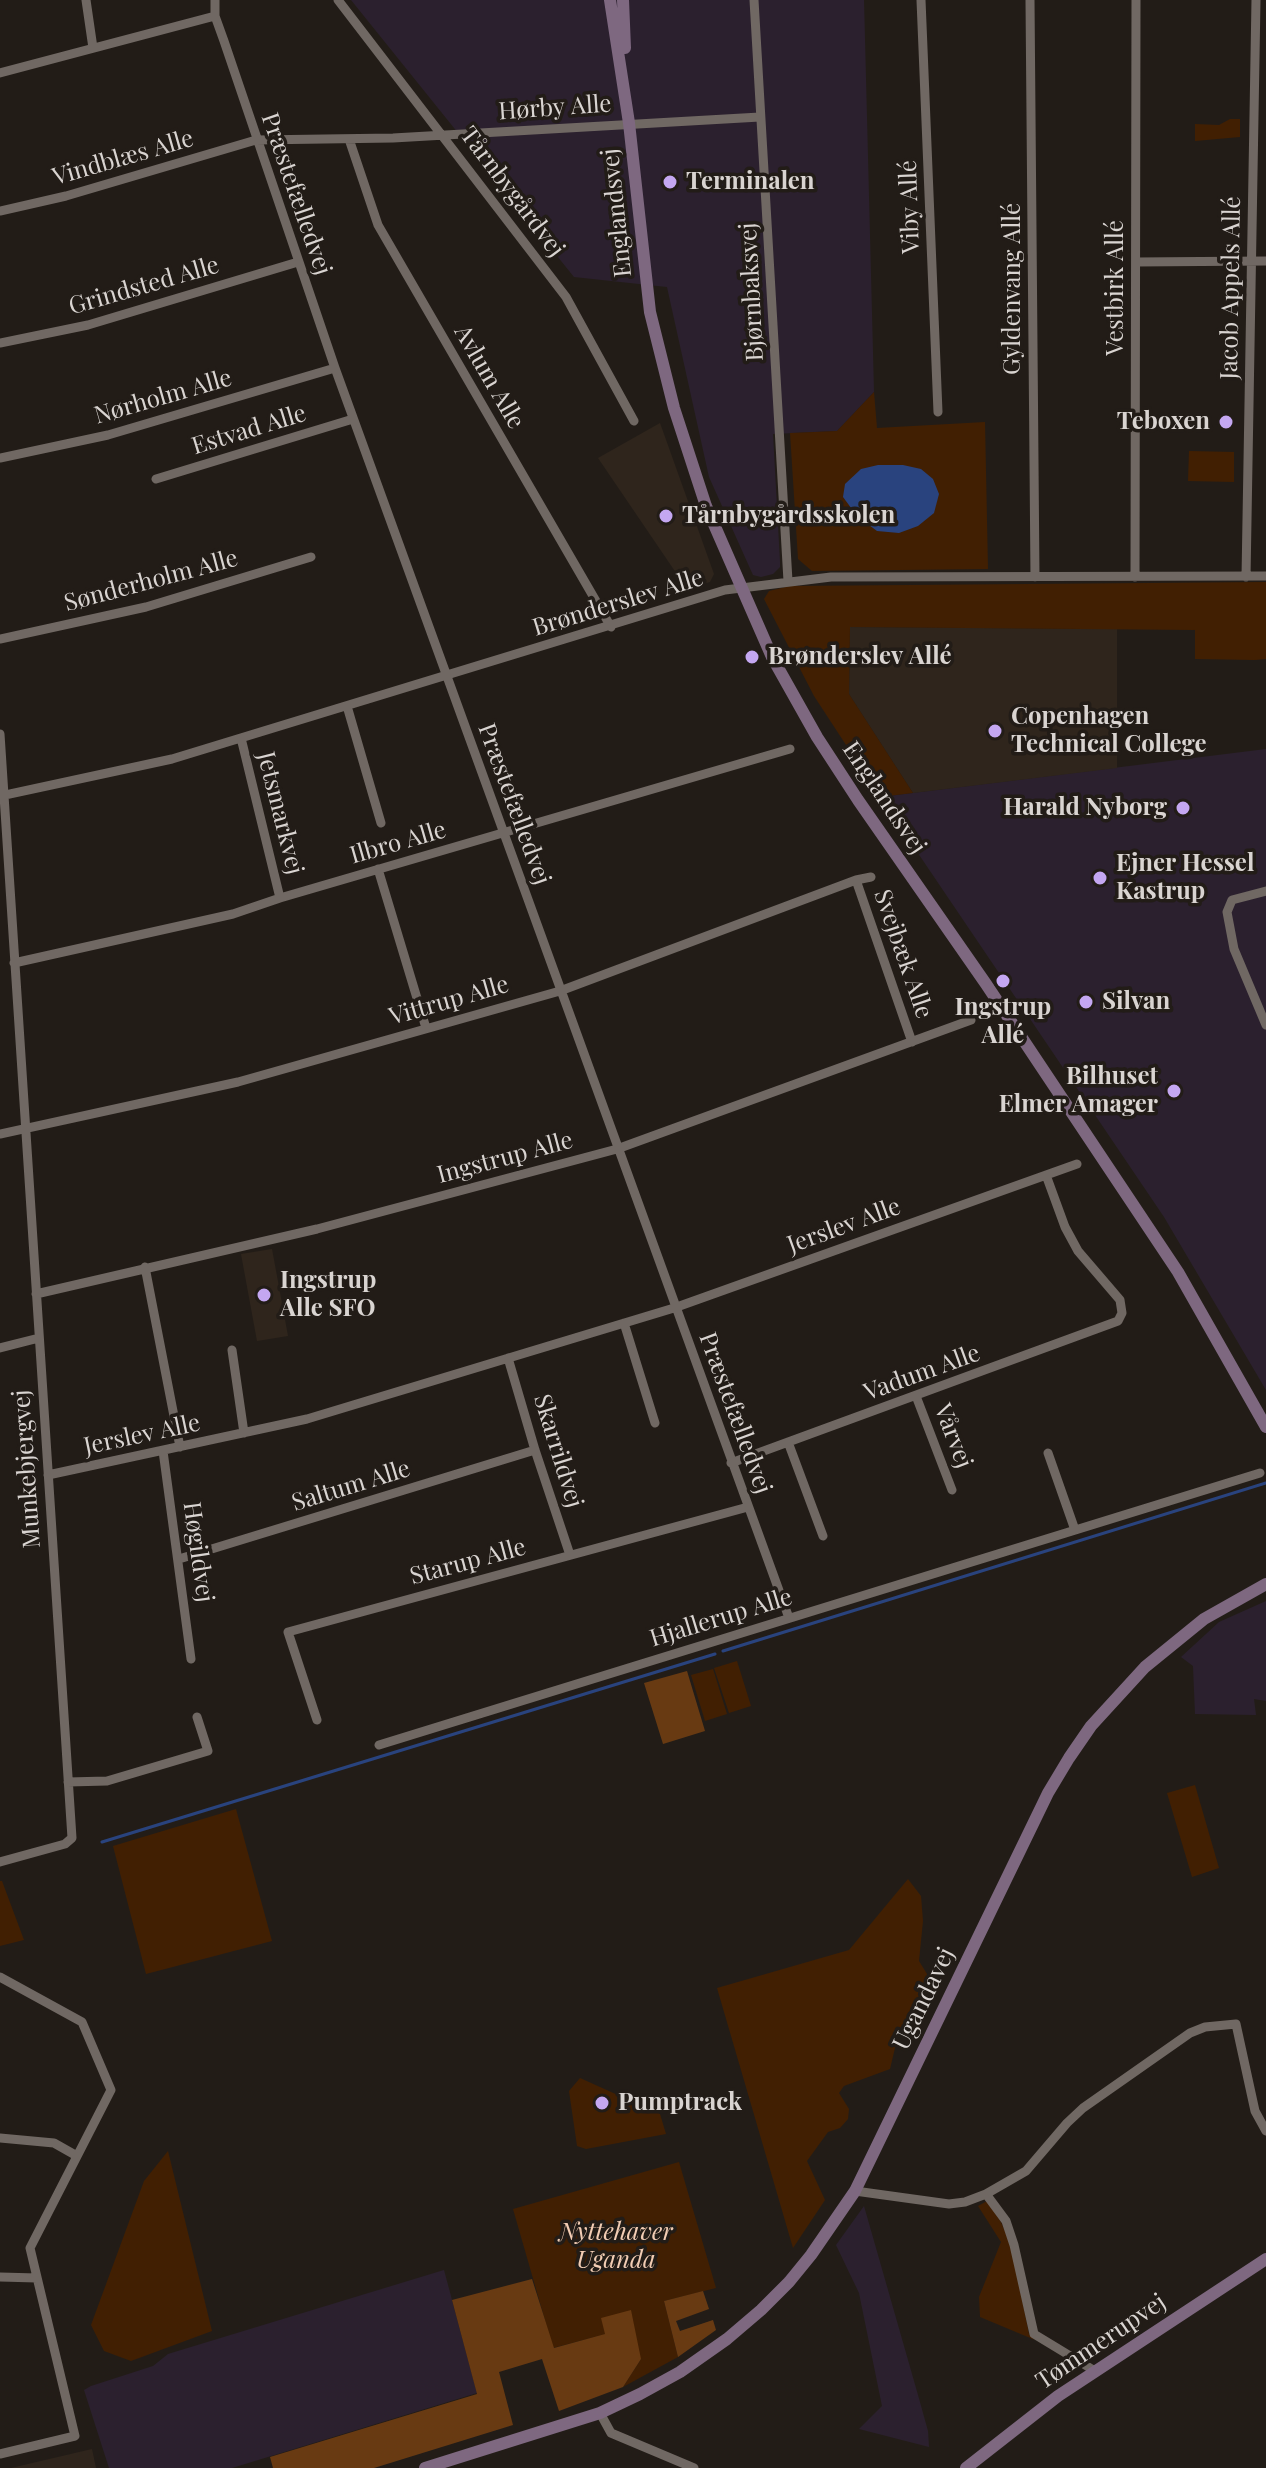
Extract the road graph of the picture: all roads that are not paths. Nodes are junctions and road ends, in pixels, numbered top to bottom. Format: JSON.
{"nodes":[{"id":1,"x":86,"y":0,"type":"edge"},
{"id":2,"x":215,"y":0,"type":"edge"},
{"id":3,"x":338,"y":0,"type":"edge"},
{"id":4,"x":610,"y":0,"type":"edge"},
{"id":5,"x":623,"y":0,"type":"edge"},
{"id":6,"x":754,"y":0,"type":"edge"},
{"id":7,"x":921,"y":0,"type":"edge"},
{"id":8,"x":1030,"y":0,"type":"edge"},
{"id":9,"x":1136,"y":0,"type":"edge"},
{"id":10,"x":1256,"y":0,"type":"edge"},
{"id":11,"x":215,"y":16,"type":"junction"},
{"id":12,"x":93,"y":48,"type":"junction"},
{"id":13,"x":0,"y":73,"type":"edge"},
{"id":14,"x":760,"y":117,"type":"junction"},
{"id":15,"x":629,"y":123,"type":"junction"},
{"id":16,"x":443,"y":135,"type":"junction"},
{"id":17,"x":349,"y":139,"type":"junction"},
{"id":18,"x":256,"y":140,"type":"junction"},
{"id":19,"x":0,"y":211,"type":"edge"},
{"id":20,"x":1266,"y":261,"type":"edge"},
{"id":21,"x":298,"y":262,"type":"junction"},
{"id":22,"x":1136,"y":262,"type":"junction"},
{"id":23,"x":1251,"y":262,"type":"junction"},
{"id":24,"x":0,"y":343,"type":"edge"},
{"id":25,"x":335,"y":368,"type":"junction"},
{"id":26,"x":938,"y":412,"type":"dead end"},
{"id":27,"x":353,"y":419,"type":"junction"},
{"id":28,"x":634,"y":421,"type":"dead end"},
{"id":29,"x":0,"y":458,"type":"edge"},
{"id":30,"x":156,"y":479,"type":"dead end"},
{"id":31,"x":311,"y":557,"type":"dead end"},
{"id":32,"x":1266,"y":576,"type":"edge"},
{"id":33,"x":1035,"y":577,"type":"junction"},
{"id":34,"x":1135,"y":577,"type":"junction"},
{"id":35,"x":1246,"y":577,"type":"junction"},
{"id":36,"x":788,"y":581,"type":"junction"},
{"id":37,"x":742,"y":587,"type":"junction"},
{"id":38,"x":611,"y":627,"type":"junction"},
{"id":39,"x":0,"y":639,"type":"edge"},
{"id":40,"x":446,"y":676,"type":"junction"},
{"id":41,"x":347,"y":706,"type":"junction"},
{"id":42,"x":0,"y":734,"type":"edge"},
{"id":43,"x":241,"y":738,"type":"junction"},
{"id":44,"x":790,"y":749,"type":"dead end"},
{"id":45,"x":1,"y":796,"type":"edge"},
{"id":46,"x":381,"y":823,"type":"dead end"},
{"id":47,"x":504,"y":833,"type":"junction"},
{"id":48,"x":378,"y":869,"type":"junction"},
{"id":49,"x":871,"y":877,"type":"dead end"},
{"id":50,"x":856,"y":880,"type":"junction"},
{"id":51,"x":1266,"y":891,"type":"edge"},
{"id":52,"x":280,"y":898,"type":"junction"},
{"id":53,"x":5,"y":909,"type":"edge"},
{"id":54,"x":14,"y":963,"type":"junction"},
{"id":55,"x":560,"y":991,"type":"junction"},
{"id":56,"x":971,"y":1020,"type":"dead end"},
{"id":57,"x":1266,"y":1025,"type":"edge"},
{"id":58,"x":426,"y":1028,"type":"junction"},
{"id":59,"x":912,"y":1042,"type":"junction"},
{"id":60,"x":27,"y":1129,"type":"junction"},
{"id":61,"x":0,"y":1134,"type":"edge"},
{"id":62,"x":617,"y":1149,"type":"junction"},
{"id":63,"x":1077,"y":1164,"type":"dead end"},
{"id":64,"x":1046,"y":1175,"type":"junction"},
{"id":65,"x":145,"y":1267,"type":"junction"},
{"id":66,"x":36,"y":1294,"type":"junction"},
{"id":67,"x":674,"y":1308,"type":"junction"},
{"id":68,"x":624,"y":1323,"type":"junction"},
{"id":69,"x":39,"y":1338,"type":"junction"},
{"id":70,"x":0,"y":1348,"type":"edge"},
{"id":71,"x":232,"y":1350,"type":"dead end"},
{"id":72,"x":508,"y":1358,"type":"junction"},
{"id":73,"x":916,"y":1396,"type":"junction"},
{"id":74,"x":655,"y":1423,"type":"dead end"},
{"id":75,"x":1266,"y":1427,"type":"edge"},
{"id":76,"x":244,"y":1433,"type":"junction"},
{"id":77,"x":788,"y":1442,"type":"junction"},
{"id":78,"x":180,"y":1447,"type":"junction"},
{"id":79,"x":535,"y":1450,"type":"junction"},
{"id":80,"x":163,"y":1451,"type":"junction"},
{"id":81,"x":1048,"y":1453,"type":"dead end"},
{"id":82,"x":731,"y":1463,"type":"junction"},
{"id":83,"x":1260,"y":1473,"type":"dead end"},
{"id":84,"x":48,"y":1475,"type":"junction"},
{"id":85,"x":952,"y":1490,"type":"dead end"},
{"id":86,"x":748,"y":1507,"type":"junction"},
{"id":87,"x":1075,"y":1530,"type":"junction"},
{"id":88,"x":823,"y":1536,"type":"dead end"},
{"id":89,"x":570,"y":1555,"type":"junction"},
{"id":90,"x":179,"y":1559,"type":"junction"},
{"id":91,"x":1266,"y":1584,"type":"edge"},
{"id":92,"x":789,"y":1618,"type":"junction"},
{"id":93,"x":191,"y":1659,"type":"dead end"},
{"id":94,"x":197,"y":1717,"type":"dead end"},
{"id":95,"x":317,"y":1720,"type":"dead end"},
{"id":96,"x":379,"y":1745,"type":"dead end"},
{"id":97,"x":68,"y":1782,"type":"junction"},
{"id":98,"x":0,"y":1862,"type":"edge"},
{"id":99,"x":0,"y":1977,"type":"edge"},
{"id":100,"x":1266,"y":2131,"type":"edge"},
{"id":101,"x":0,"y":2138,"type":"edge"},
{"id":102,"x":77,"y":2156,"type":"junction"},
{"id":103,"x":855,"y":2191,"type":"junction"},
{"id":104,"x":986,"y":2194,"type":"junction"},
{"id":105,"x":1263,"y":2265,"type":"edge"},
{"id":106,"x":0,"y":2277,"type":"edge"},
{"id":107,"x":37,"y":2278,"type":"junction"},
{"id":108,"x":1095,"y":2371,"type":"junction"},
{"id":109,"x":600,"y":2413,"type":"junction"},
{"id":110,"x":0,"y":2454,"type":"edge"},
{"id":111,"x":425,"y":2468,"type":"edge"},
{"id":112,"x":694,"y":2468,"type":"edge"},
{"id":113,"x":966,"y":2468,"type":"edge"}],
"edges":[{"from":1,"to":12,"type":"street"},
{"from":2,"to":11,"type":"street","name":"Præstefælledvej"},
{"from":3,"to":16,"type":"street","name":"Tårnbygårdvej"},
{"from":4,"to":15,"type":"main road","name":"Englandsvej"},
{"from":5,"to":15,"type":"main road","name":"Englandsvej"},
{"from":6,"to":14,"type":"street","name":"Bjørnbaksvej"},
{"from":7,"to":26,"type":"street","name":"Viby Allé"},
{"from":8,"to":33,"type":"street","name":"Gyldenvang Allé"},
{"from":9,"to":22,"type":"street","name":"Vestbirk Allé"},
{"from":10,"to":23,"type":"street","name":"Jacob Appels Allé"},
{"from":11,"to":12,"type":"street"},
{"from":11,"to":18,"type":"street","name":"Præstefælledvej"},
{"from":12,"to":13,"type":"street"},
{"from":14,"to":15,"type":"street","name":"Hørby Alle"},
{"from":14,"to":36,"type":"street","name":"Bjørnbaksvej"},
{"from":15,"to":16,"type":"street","name":"Hørby Alle"},
{"from":15,"to":37,"type":"main road","name":"Englandsvej"},
{"from":16,"to":17,"type":"street","name":"Hørby Alle"},
{"from":16,"to":28,"type":"street","name":"Tårnbygårdvej"},
{"from":17,"to":18,"type":"street","name":"Hørby Alle"},
{"from":17,"to":38,"type":"street","name":"Avlum Alle"},
{"from":18,"to":19,"type":"street","name":"Vindblæs Alle"},
{"from":18,"to":21,"type":"street","name":"Præstefælledvej"},
{"from":20,"to":23,"type":"street"},
{"from":21,"to":24,"type":"street","name":"Grindsted Alle"},
{"from":21,"to":25,"type":"street","name":"Præstefælledvej"},
{"from":22,"to":23,"type":"street"},
{"from":22,"to":34,"type":"street","name":"Vestbirk Allé"},
{"from":23,"to":35,"type":"street","name":"Jacob Appels Allé"},
{"from":25,"to":27,"type":"street","name":"Præstefælledvej"},
{"from":25,"to":29,"type":"street","name":"Nørholm Alle"},
{"from":27,"to":30,"type":"street","name":"Estvad Alle"},
{"from":27,"to":40,"type":"street","name":"Præstefælledvej"},
{"from":31,"to":39,"type":"street","name":"Sønderholm Alle"},
{"from":32,"to":35,"type":"street","name":"Brønderslev Alle"},
{"from":33,"to":34,"type":"street","name":"Brønderslev Alle"},
{"from":33,"to":36,"type":"street","name":"Brønderslev Alle"},
{"from":34,"to":35,"type":"street","name":"Brønderslev Alle"},
{"from":36,"to":37,"type":"street","name":"Brønderslev Alle"},
{"from":37,"to":38,"type":"street","name":"Brønderslev Alle"},
{"from":37,"to":75,"type":"main road","name":"Englandsvej"},
{"from":38,"to":40,"type":"street","name":"Brønderslev Alle"},
{"from":40,"to":41,"type":"street","name":"Brønderslev Alle"},
{"from":40,"to":47,"type":"street","name":"Præstefælledvej"},
{"from":41,"to":43,"type":"street","name":"Brønderslev Alle"},
{"from":41,"to":46,"type":"street"},
{"from":42,"to":45,"type":"street","name":"Munkebjergvej"},
{"from":43,"to":45,"type":"street","name":"Brønderslev Alle"},
{"from":43,"to":52,"type":"street","name":"Jetsmarkvej"},
{"from":44,"to":47,"type":"street","name":"Ilbro Alle"},
{"from":45,"to":53,"type":"street","name":"Munkebjergvej"},
{"from":47,"to":48,"type":"street","name":"Ilbro Alle"},
{"from":47,"to":55,"type":"street","name":"Præstefælledvej"},
{"from":48,"to":52,"type":"street","name":"Ilbro Alle"},
{"from":48,"to":58,"type":"street"},
{"from":49,"to":50,"type":"street","name":"Vittrup Alle"},
{"from":50,"to":55,"type":"street","name":"Vittrup Alle"},
{"from":50,"to":59,"type":"street","name":"Svejbæk Alle"},
{"from":51,"to":57,"type":"street"},
{"from":52,"to":54,"type":"street","name":"Ilbro Alle"},
{"from":53,"to":54,"type":"street","name":"Munkebjergvej"},
{"from":54,"to":60,"type":"street","name":"Munkebjergvej"},
{"from":55,"to":58,"type":"street","name":"Vittrup Alle"},
{"from":55,"to":62,"type":"street","name":"Præstefælledvej"},
{"from":56,"to":59,"type":"street","name":"Ingstrup Alle"},
{"from":58,"to":60,"type":"street","name":"Vittrup Alle"},
{"from":59,"to":62,"type":"street","name":"Ingstrup Alle"},
{"from":60,"to":61,"type":"street","name":"Vittrup Alle"},
{"from":60,"to":66,"type":"street","name":"Munkebjergvej"},
{"from":62,"to":65,"type":"street","name":"Ingstrup Alle"},
{"from":62,"to":67,"type":"street","name":"Præstefælledvej"},
{"from":63,"to":64,"type":"street","name":"Jerslev Alle"},
{"from":64,"to":67,"type":"street","name":"Jerslev Alle"},
{"from":64,"to":73,"type":"street","name":"Vadum Alle"},
{"from":65,"to":66,"type":"street","name":"Ingstrup Alle"},
{"from":65,"to":78,"type":"street"},
{"from":66,"to":69,"type":"street","name":"Munkebjergvej"},
{"from":67,"to":68,"type":"street","name":"Jerslev Alle"},
{"from":67,"to":82,"type":"street","name":"Præstefælledvej"},
{"from":68,"to":72,"type":"street","name":"Jerslev Alle"},
{"from":68,"to":74,"type":"street"},
{"from":69,"to":70,"type":"street"},
{"from":69,"to":84,"type":"street","name":"Munkebjergvej"},
{"from":71,"to":76,"type":"street"},
{"from":72,"to":76,"type":"street","name":"Jerslev Alle"},
{"from":72,"to":79,"type":"street","name":"Skarrildvej"},
{"from":73,"to":77,"type":"street","name":"Vadum Alle"},
{"from":73,"to":85,"type":"street","name":"Vårvej"},
{"from":76,"to":78,"type":"street","name":"Jerslev Alle"},
{"from":77,"to":82,"type":"street","name":"Vadum Alle"},
{"from":77,"to":88,"type":"street"},
{"from":78,"to":80,"type":"street","name":"Jerslev Alle"},
{"from":79,"to":89,"type":"street","name":"Skarrildvej"},
{"from":79,"to":90,"type":"street","name":"Saltum Alle"},
{"from":80,"to":84,"type":"street","name":"Jerslev Alle"},
{"from":80,"to":90,"type":"street","name":"Høgildvej"},
{"from":81,"to":87,"type":"street"},
{"from":82,"to":86,"type":"street","name":"Præstefælledvej"},
{"from":83,"to":87,"type":"street","name":"Hjallerup Alle"},
{"from":84,"to":97,"type":"street","name":"Munkebjergvej"},
{"from":86,"to":89,"type":"street","name":"Starup Alle"},
{"from":86,"to":92,"type":"street","name":"Præstefælledvej"},
{"from":87,"to":92,"type":"street","name":"Hjallerup Alle"},
{"from":89,"to":95,"type":"street","name":"Starup Alle"},
{"from":90,"to":93,"type":"street","name":"Høgildvej"},
{"from":91,"to":103,"type":"main road","name":"Ugandavej"},
{"from":92,"to":96,"type":"street","name":"Hjallerup Alle"},
{"from":94,"to":97,"type":"street"},
{"from":97,"to":98,"type":"street","name":"Munkebjergvej"},
{"from":99,"to":102,"type":"street"},
{"from":100,"to":104,"type":"street"},
{"from":101,"to":102,"type":"street"},
{"from":102,"to":107,"type":"street"},
{"from":103,"to":104,"type":"street"},
{"from":103,"to":109,"type":"main road","name":"Ugandavej"},
{"from":104,"to":108,"type":"street"},
{"from":105,"to":108,"type":"main road","name":"Tømmerupvej"},
{"from":106,"to":107,"type":"street"},
{"from":107,"to":110,"type":"street"},
{"from":108,"to":113,"type":"main road","name":"Tømmerupvej"},
{"from":109,"to":111,"type":"main road","name":"Ugandavej"},
{"from":109,"to":112,"type":"street"}]}
